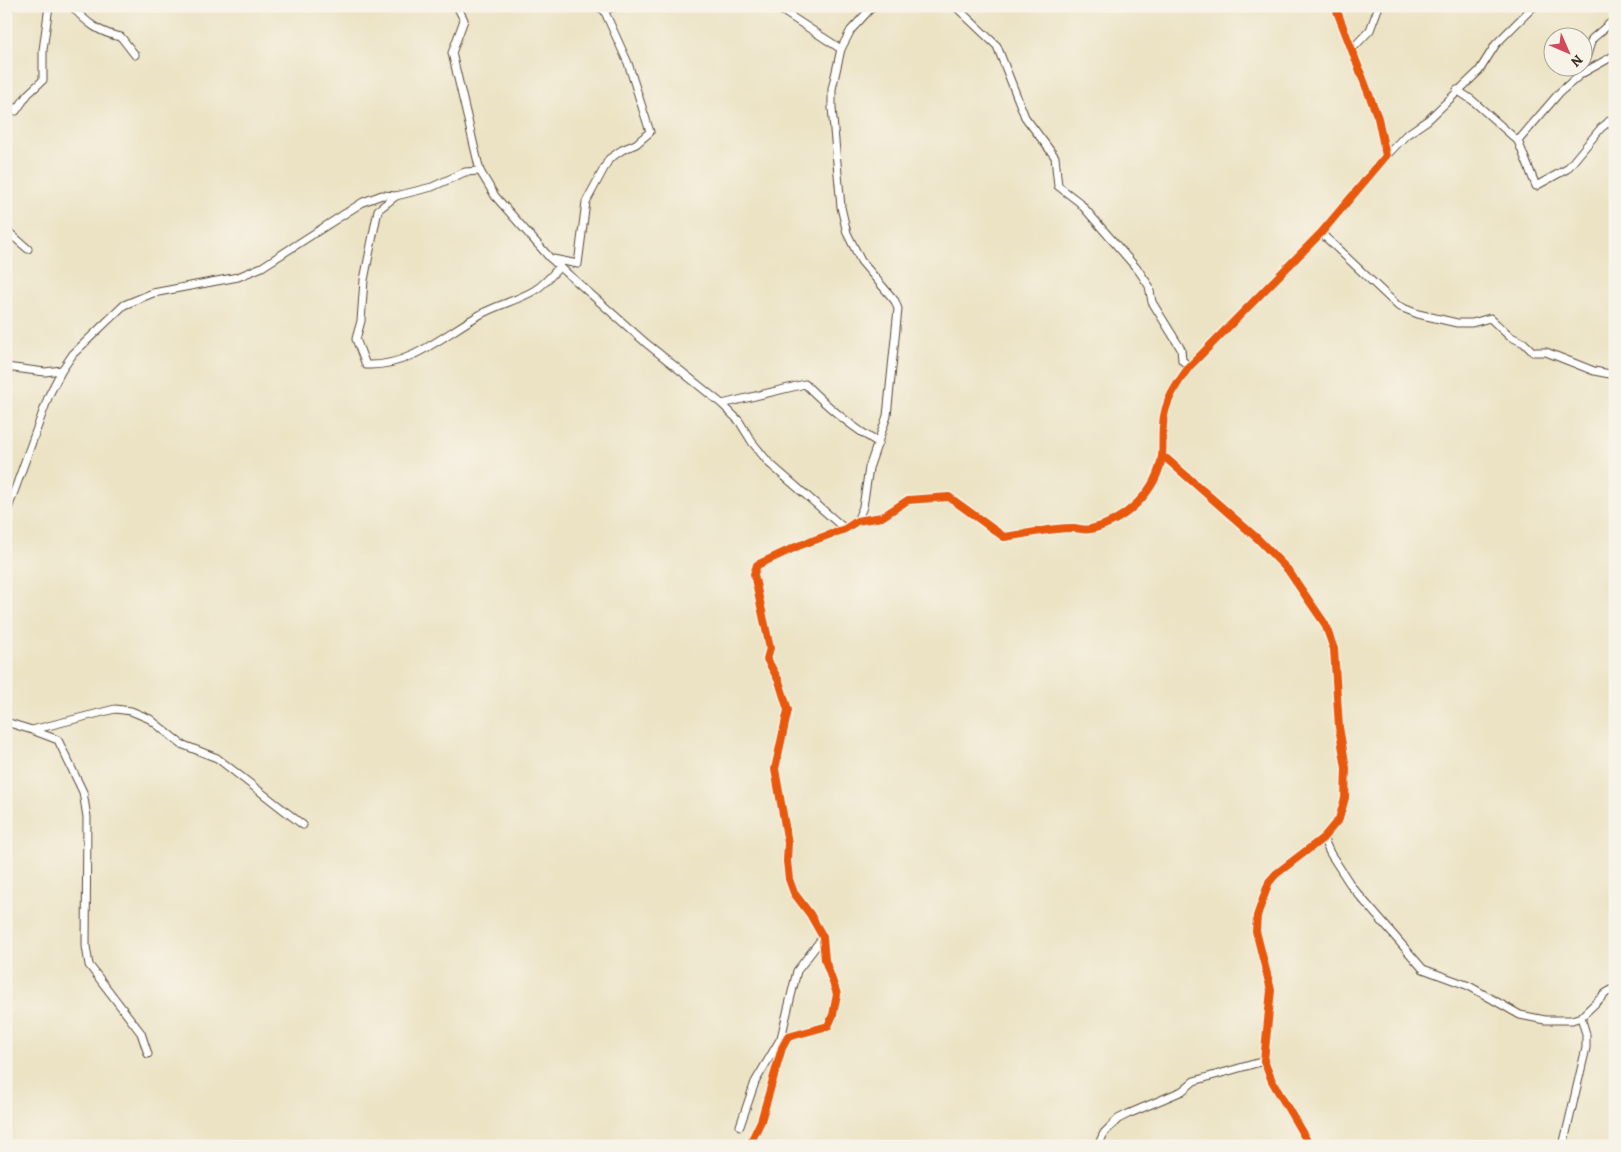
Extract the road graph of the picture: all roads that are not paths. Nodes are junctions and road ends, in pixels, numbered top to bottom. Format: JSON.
{"nodes":[{"id":1,"x":11,"y":6,"type":"edge"},
{"id":2,"x":49,"y":6,"type":"edge"},
{"id":3,"x":72,"y":6,"type":"edge"},
{"id":4,"x":457,"y":6,"type":"edge"},
{"id":5,"x":596,"y":6,"type":"edge"},
{"id":6,"x":617,"y":6,"type":"edge"},
{"id":7,"x":775,"y":6,"type":"edge"},
{"id":8,"x":873,"y":6,"type":"edge"},
{"id":9,"x":955,"y":6,"type":"edge"},
{"id":10,"x":1335,"y":6,"type":"edge"},
{"id":11,"x":1380,"y":6,"type":"edge"},
{"id":12,"x":1534,"y":6,"type":"edge"},
{"id":13,"x":604,"y":10,"type":"junction"},
{"id":14,"x":6,"y":11,"type":"edge"},
{"id":15,"x":1615,"y":19,"type":"edge"},
{"id":16,"x":1594,"y":37,"type":"edge"},
{"id":17,"x":841,"y":49,"type":"junction"},
{"id":18,"x":1352,"y":49,"type":"junction"},
{"id":19,"x":135,"y":55,"type":"dead end"},
{"id":20,"x":1615,"y":55,"type":"edge"},
{"id":21,"x":1594,"y":64,"type":"edge"},
{"id":22,"x":1573,"y":78,"type":"edge"},
{"id":23,"x":1457,"y":90,"type":"junction"},
{"id":24,"x":6,"y":99,"type":"edge"},
{"id":25,"x":1612,"y":119,"type":"edge"},
{"id":26,"x":1615,"y":130,"type":"edge"},
{"id":27,"x":1518,"y":141,"type":"junction"},
{"id":28,"x":1386,"y":156,"type":"junction"},
{"id":29,"x":480,"y":171,"type":"junction"},
{"id":30,"x":396,"y":196,"type":"junction"},
{"id":31,"x":6,"y":230,"type":"edge"},
{"id":32,"x":1320,"y":233,"type":"junction"},
{"id":33,"x":28,"y":249,"type":"dead end"},
{"id":34,"x":550,"y":258,"type":"junction"},
{"id":35,"x":560,"y":266,"type":"junction"},
{"id":36,"x":6,"y":367,"type":"edge"},
{"id":37,"x":1190,"y":367,"type":"junction"},
{"id":38,"x":62,"y":370,"type":"junction"},
{"id":39,"x":1615,"y":374,"type":"edge"},
{"id":40,"x":722,"y":404,"type":"junction"},
{"id":41,"x":879,"y":443,"type":"junction"},
{"id":42,"x":1162,"y":458,"type":"junction"},
{"id":43,"x":6,"y":514,"type":"edge"},
{"id":44,"x":857,"y":521,"type":"junction"},
{"id":45,"x":844,"y":529,"type":"junction"},
{"id":46,"x":6,"y":722,"type":"edge"},
{"id":47,"x":32,"y":730,"type":"junction"},
{"id":48,"x":303,"y":825,"type":"dead end"},
{"id":49,"x":1323,"y":838,"type":"junction"},
{"id":50,"x":823,"y":937,"type":"junction"},
{"id":51,"x":1615,"y":988,"type":"edge"},
{"id":52,"x":1581,"y":1017,"type":"junction"},
{"id":53,"x":148,"y":1054,"type":"dead end"},
{"id":54,"x":1264,"y":1061,"type":"junction"},
{"id":55,"x":740,"y":1126,"type":"dead end"},
{"id":56,"x":749,"y":1146,"type":"edge"},
{"id":57,"x":1098,"y":1146,"type":"edge"},
{"id":58,"x":1310,"y":1146,"type":"edge"},
{"id":59,"x":1563,"y":1146,"type":"edge"}],
"edges":[{"from":1,"to":14,"type":"street"},
{"from":2,"to":24,"type":"street"},
{"from":3,"to":19,"type":"street"},
{"from":4,"to":29,"type":"street"},
{"from":5,"to":13,"type":"street"},
{"from":6,"to":13,"type":"street"},
{"from":7,"to":17,"type":"street"},
{"from":8,"to":17,"type":"street"},
{"from":9,"to":37,"type":"street"},
{"from":10,"to":18,"type":"street"},
{"from":11,"to":18,"type":"street"},
{"from":12,"to":23,"type":"street"},
{"from":13,"to":34,"type":"street"},
{"from":15,"to":16,"type":"street"},
{"from":17,"to":41,"type":"street"},
{"from":18,"to":28,"type":"street"},
{"from":20,"to":21,"type":"street"},
{"from":22,"to":27,"type":"street"},
{"from":23,"to":27,"type":"street"},
{"from":23,"to":28,"type":"street"},
{"from":25,"to":26,"type":"street"},
{"from":25,"to":27,"type":"street"},
{"from":28,"to":32,"type":"street"},
{"from":29,"to":30,"type":"street"},
{"from":29,"to":34,"type":"street"},
{"from":30,"to":35,"type":"street"},
{"from":30,"to":38,"type":"street"},
{"from":31,"to":33,"type":"street"},
{"from":32,"to":37,"type":"street"},
{"from":32,"to":39,"type":"street"},
{"from":34,"to":35,"type":"street"},
{"from":35,"to":40,"type":"street"},
{"from":36,"to":38,"type":"street"},
{"from":37,"to":42,"type":"street"},
{"from":38,"to":43,"type":"street"},
{"from":40,"to":41,"type":"street"},
{"from":40,"to":45,"type":"street"},
{"from":41,"to":44,"type":"street"},
{"from":42,"to":44,"type":"street"},
{"from":42,"to":49,"type":"street"},
{"from":44,"to":45,"type":"street"},
{"from":45,"to":50,"type":"street"},
{"from":46,"to":47,"type":"street"},
{"from":47,"to":48,"type":"street"},
{"from":47,"to":53,"type":"street"},
{"from":49,"to":52,"type":"street"},
{"from":49,"to":54,"type":"street"},
{"from":50,"to":55,"type":"street"},
{"from":50,"to":56,"type":"street"},
{"from":51,"to":52,"type":"street"},
{"from":52,"to":59,"type":"street"},
{"from":54,"to":57,"type":"street"},
{"from":54,"to":58,"type":"street"}]}
